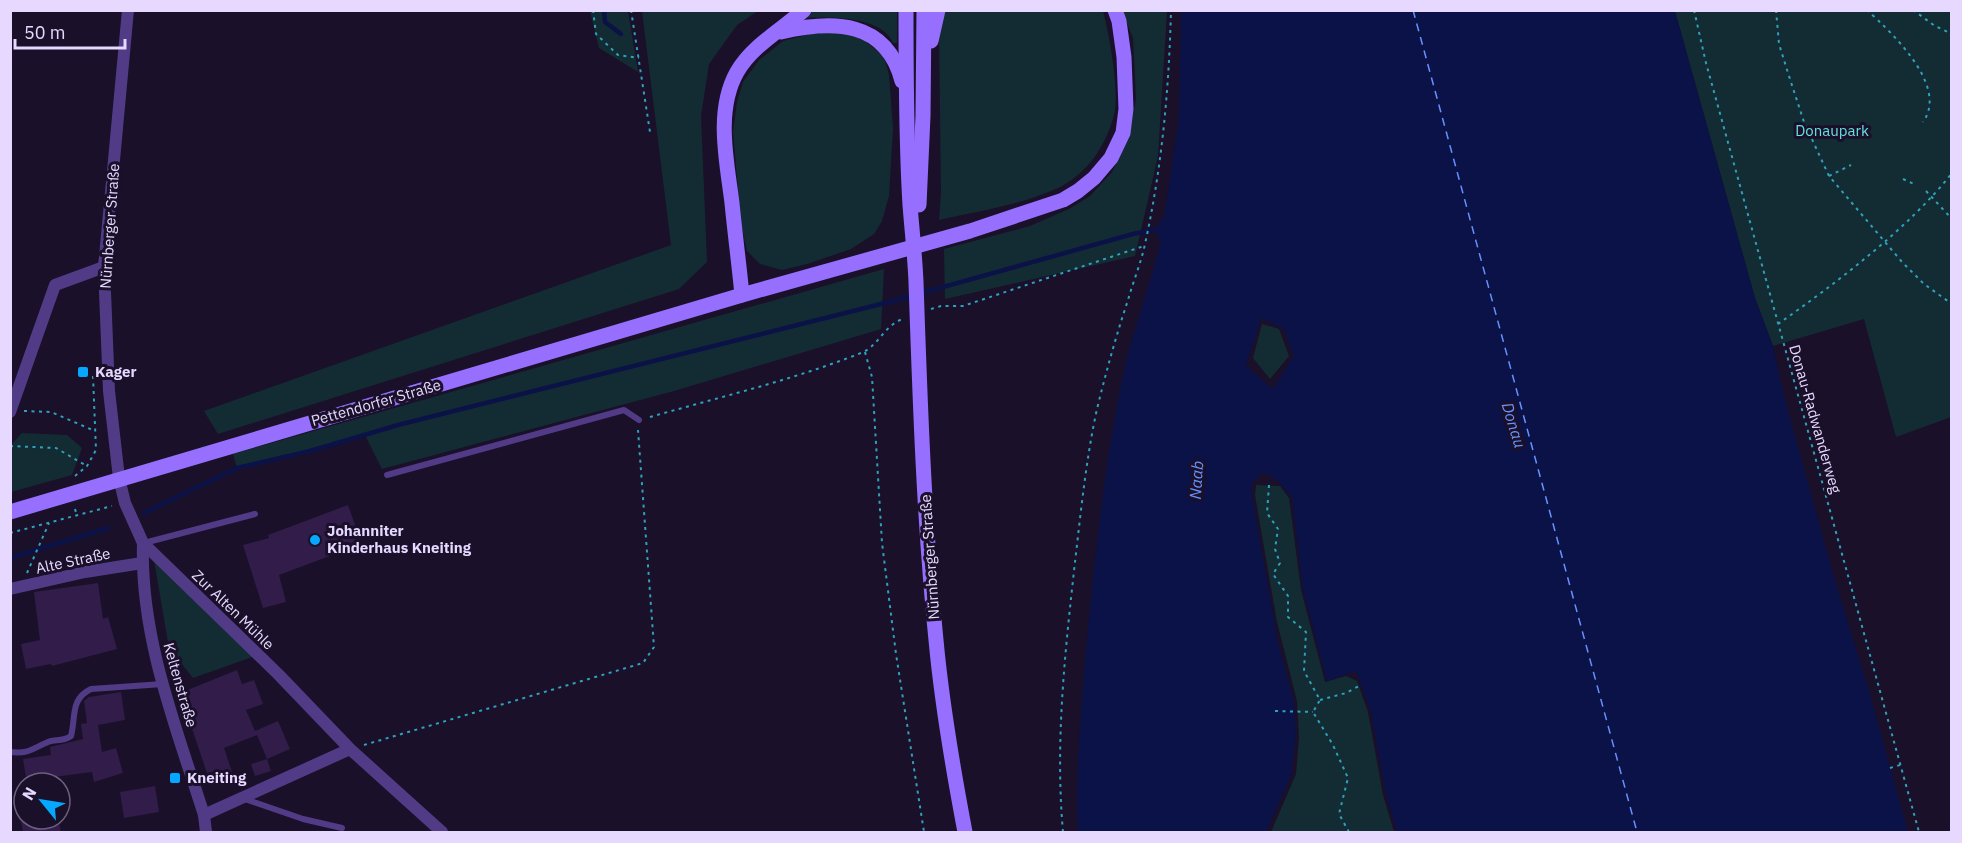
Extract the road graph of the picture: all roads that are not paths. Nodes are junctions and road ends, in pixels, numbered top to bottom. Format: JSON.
{"nodes":[{"id":1,"x":128,"y":10,"type":"edge"},
{"id":2,"x":804,"y":10,"type":"edge"},
{"id":3,"x":906,"y":10,"type":"edge"},
{"id":4,"x":924,"y":10,"type":"edge"},
{"id":5,"x":938,"y":10,"type":"edge"},
{"id":6,"x":1115,"y":10,"type":"edge"},
{"id":7,"x":778,"y":33,"type":"junction"},
{"id":8,"x":906,"y":95,"type":"junction"},
{"id":9,"x":923,"y":116,"type":"junction"},
{"id":10,"x":104,"y":267,"type":"junction"},
{"id":11,"x":916,"y":280,"type":"junction"},
{"id":12,"x":742,"y":295,"type":"junction"},
{"id":13,"x":11,"y":411,"type":"edge"},
{"id":14,"x":639,"y":420,"type":"road end"},
{"id":15,"x":387,"y":475,"type":"dead end"},
{"id":16,"x":119,"y":478,"type":"junction"},
{"id":17,"x":10,"y":512,"type":"edge"},
{"id":18,"x":255,"y":514,"type":"dead end"},
{"id":19,"x":143,"y":543,"type":"junction"},
{"id":20,"x":142,"y":563,"type":"junction"},
{"id":21,"x":16,"y":588,"type":"edge"},
{"id":22,"x":163,"y":684,"type":"junction"},
{"id":23,"x":350,"y":749,"type":"junction"},
{"id":24,"x":10,"y":752,"type":"edge"},
{"id":25,"x":242,"y":798,"type":"junction"},
{"id":26,"x":204,"y":815,"type":"junction"},
{"id":27,"x":342,"y":828,"type":"dead end"},
{"id":28,"x":206,"y":832,"type":"edge"},
{"id":29,"x":442,"y":832,"type":"edge"},
{"id":30,"x":965,"y":832,"type":"edge"}],
"edges":[{"from":1,"to":10,"type":"street","name":"Nürnberger Straße"},
{"from":2,"to":7,"type":"main road"},
{"from":3,"to":8,"type":"main road"},
{"from":4,"to":9,"type":"main road"},
{"from":5,"to":9,"type":"main road"},
{"from":6,"to":12,"type":"main road","name":"Pettendorfer Straße"},
{"from":7,"to":8,"type":"main road"},
{"from":7,"to":12,"type":"main road"},
{"from":8,"to":11,"type":"main road"},
{"from":9,"to":11,"type":"main road"},
{"from":10,"to":13,"type":"street"},
{"from":10,"to":16,"type":"street","name":"Nürnberger Straße"},
{"from":11,"to":30,"type":"main road","name":"Nürnberger Straße"},
{"from":12,"to":16,"type":"main road","name":"Pettendorfer Straße"},
{"from":14,"to":15,"type":"lane"},
{"from":16,"to":17,"type":"main road","name":"Pettendorfer Straße"},
{"from":16,"to":19,"type":"street","name":"Zur Alten Mühle"},
{"from":18,"to":19,"type":"lane"},
{"from":19,"to":20,"type":"street","name":"Keltenstraße"},
{"from":19,"to":23,"type":"street","name":"Zur Alten Mühle"},
{"from":20,"to":21,"type":"street","name":"Alte Straße"},
{"from":20,"to":22,"type":"street","name":"Keltenstraße"},
{"from":22,"to":24,"type":"lane"},
{"from":22,"to":26,"type":"street","name":"Keltenstraße"},
{"from":23,"to":25,"type":"street"},
{"from":23,"to":29,"type":"street","name":"Zur Alten Mühle"},
{"from":25,"to":26,"type":"street"},
{"from":25,"to":27,"type":"lane"},
{"from":26,"to":28,"type":"street","name":"Keltenstraße"}]}
